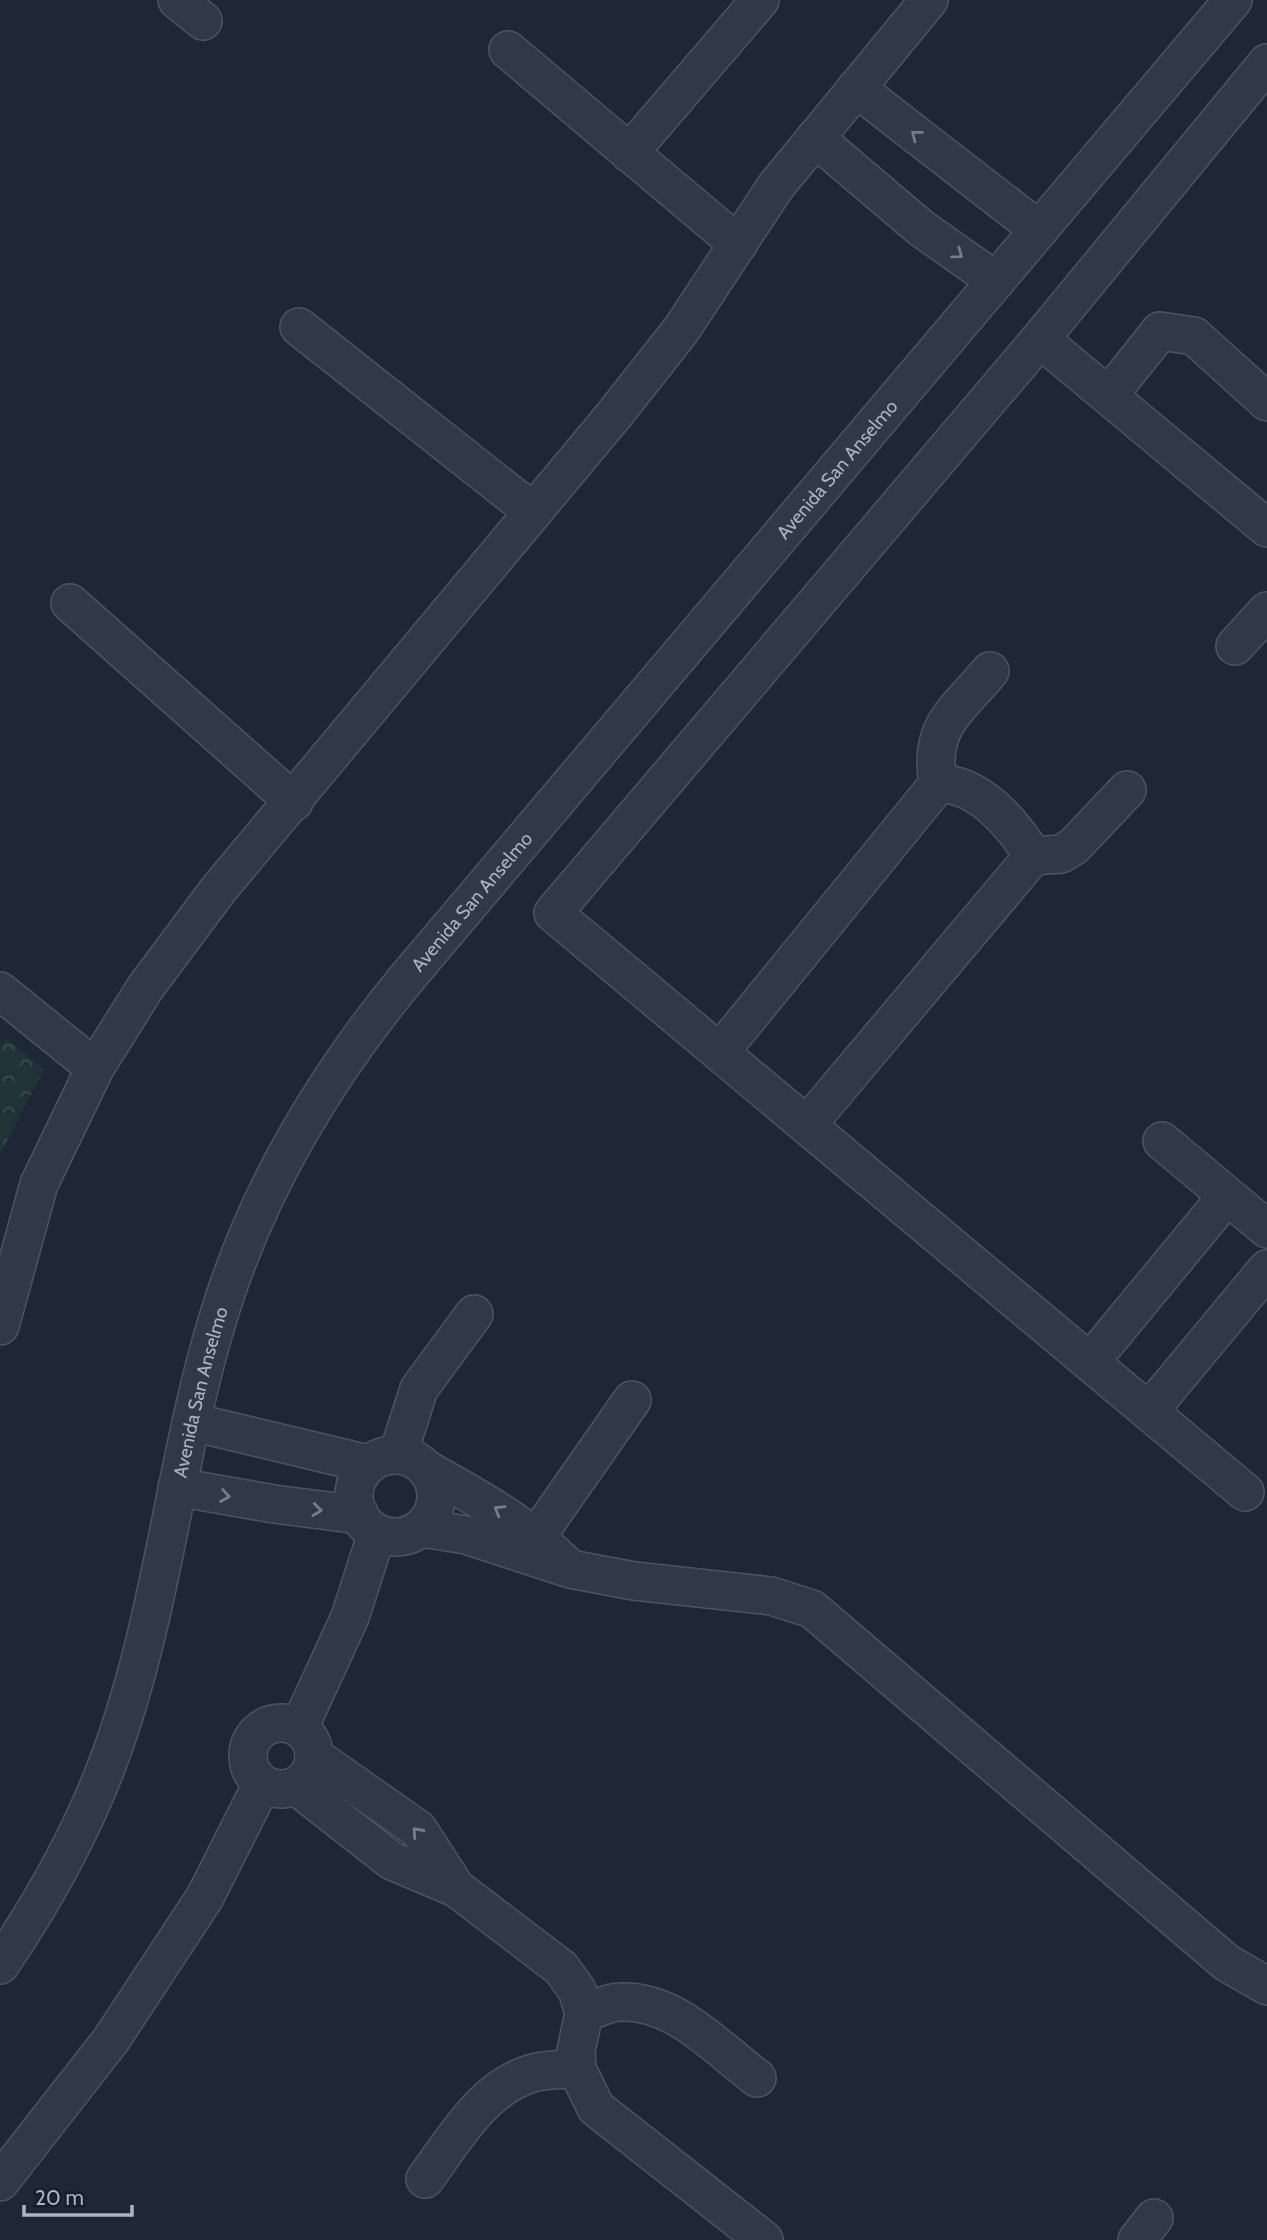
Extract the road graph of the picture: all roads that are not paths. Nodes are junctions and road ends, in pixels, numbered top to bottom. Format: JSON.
{"nodes":[{"id":1,"x":760,"y":0,"type":"edge"},
{"id":2,"x":929,"y":0,"type":"edge"},
{"id":3,"x":1233,"y":0,"type":"edge"},
{"id":4,"x":508,"y":50,"type":"dead end"},
{"id":5,"x":1267,"y":63,"type":"edge"},
{"id":6,"x":856,"y":88,"type":"junction"},
{"id":7,"x":814,"y":138,"type":"junction"},
{"id":8,"x":629,"y":153,"type":"junction"},
{"id":9,"x":1039,"y":230,"type":"junction"},
{"id":10,"x":738,"y":244,"type":"junction"},
{"id":11,"x":996,"y":281,"type":"junction"},
{"id":12,"x":299,"y":327,"type":"dead end"},
{"id":13,"x":1040,"y":339,"type":"junction"},
{"id":14,"x":1109,"y":395,"type":"junction"},
{"id":15,"x":1267,"y":402,"type":"edge"},
{"id":16,"x":532,"y":511,"type":"junction"},
{"id":17,"x":1267,"y":528,"type":"edge"},
{"id":18,"x":70,"y":603,"type":"dead end"},
{"id":19,"x":1267,"y":611,"type":"edge"},
{"id":20,"x":1236,"y":646,"type":"dead end"},
{"id":21,"x":990,"y":671,"type":"dead end"},
{"id":22,"x":938,"y":784,"type":"junction"},
{"id":23,"x":1127,"y":790,"type":"dead end"},
{"id":24,"x":294,"y":802,"type":"junction"},
{"id":25,"x":1033,"y":856,"type":"junction"},
{"id":26,"x":5,"y":1004,"type":"edge"},
{"id":27,"x":720,"y":1052,"type":"junction"},
{"id":28,"x":94,"y":1068,"type":"junction"},
{"id":29,"x":807,"y":1125,"type":"junction"},
{"id":30,"x":1162,"y":1141,"type":"dead end"},
{"id":31,"x":1227,"y":1196,"type":"junction"},
{"id":32,"x":1267,"y":1229,"type":"edge"},
{"id":33,"x":1267,"y":1269,"type":"edge"},
{"id":34,"x":474,"y":1314,"type":"dead end"},
{"id":35,"x":0,"y":1326,"type":"edge"},
{"id":36,"x":1090,"y":1362,"type":"junction"},
{"id":37,"x":632,"y":1400,"type":"dead end"},
{"id":38,"x":1149,"y":1411,"type":"junction"},
{"id":39,"x":192,"y":1422,"type":"junction"},
{"id":40,"x":397,"y":1462,"type":"junction"},
{"id":41,"x":177,"y":1487,"type":"junction"},
{"id":42,"x":1245,"y":1492,"type":"dead end"},
{"id":43,"x":368,"y":1524,"type":"junction"},
{"id":44,"x":422,"y":1528,"type":"junction"},
{"id":45,"x":537,"y":1536,"type":"junction"},
{"id":46,"x":570,"y":1569,"type":"junction"},
{"id":47,"x":293,"y":1764,"type":"junction"},
{"id":48,"x":0,"y":1965,"type":"edge"},
{"id":49,"x":1267,"y":1986,"type":"edge"},
{"id":50,"x":584,"y":2012,"type":"junction"},
{"id":51,"x":577,"y":2069,"type":"junction"},
{"id":52,"x":757,"y":2078,"type":"dead end"},
{"id":53,"x":425,"y":2179,"type":"dead end"},
{"id":54,"x":0,"y":2182,"type":"edge"},
{"id":55,"x":764,"y":2240,"type":"edge"}],
"edges":[{"from":1,"to":8,"type":"street"},
{"from":2,"to":6,"type":"street"},
{"from":3,"to":9,"type":"street","name":"Avenida San Anselmo"},
{"from":4,"to":8,"type":"street"},
{"from":5,"to":13,"type":"street"},
{"from":6,"to":7,"type":"street"},
{"from":9,"to":6,"type":"street","one_way":true},
{"from":7,"to":10,"type":"street"},
{"from":7,"to":11,"type":"street","one_way":true},
{"from":8,"to":10,"type":"street"},
{"from":9,"to":11,"type":"street","name":"Avenida San Anselmo"},
{"from":10,"to":16,"type":"street"},
{"from":11,"to":39,"type":"street","name":"Avenida San Anselmo"},
{"from":12,"to":16,"type":"street"},
{"from":13,"to":14,"type":"street"},
{"from":13,"to":27,"type":"street"},
{"from":14,"to":15,"type":"street"},
{"from":14,"to":17,"type":"street"},
{"from":16,"to":24,"type":"street"},
{"from":18,"to":24,"type":"street"},
{"from":19,"to":20,"type":"street"},
{"from":21,"to":22,"type":"street"},
{"from":22,"to":25,"type":"street"},
{"from":22,"to":27,"type":"street"},
{"from":23,"to":25,"type":"street"},
{"from":24,"to":28,"type":"street"},
{"from":25,"to":29,"type":"street"},
{"from":26,"to":28,"type":"street"},
{"from":27,"to":29,"type":"street"},
{"from":28,"to":35,"type":"street"},
{"from":29,"to":36,"type":"street"},
{"from":30,"to":31,"type":"street"},
{"from":31,"to":32,"type":"street"},
{"from":31,"to":36,"type":"street"},
{"from":33,"to":38,"type":"street"},
{"from":34,"to":40,"type":"street"},
{"from":36,"to":38,"type":"street"},
{"from":37,"to":45,"type":"street"},
{"from":38,"to":42,"type":"street"},
{"from":39,"to":40,"type":"street"},
{"from":39,"to":41,"type":"street","name":"Avenida San Anselmo"},
{"from":40,"to":43,"type":"street"},
{"from":40,"to":44,"type":"street"},
{"from":45,"to":40,"type":"street","one_way":true},
{"from":41,"to":43,"type":"street","one_way":true},
{"from":41,"to":48,"type":"street","name":"Avenida San Anselmo"},
{"from":43,"to":44,"type":"street"},
{"from":43,"to":47,"type":"street"},
{"from":44,"to":46,"type":"street"},
{"from":45,"to":46,"type":"street"},
{"from":46,"to":49,"type":"street"},
{"from":47,"to":50,"type":"street"},
{"from":47,"to":54,"type":"street"},
{"from":50,"to":51,"type":"street"},
{"from":50,"to":52,"type":"street"},
{"from":51,"to":53,"type":"street"},
{"from":51,"to":55,"type":"street"}]}
